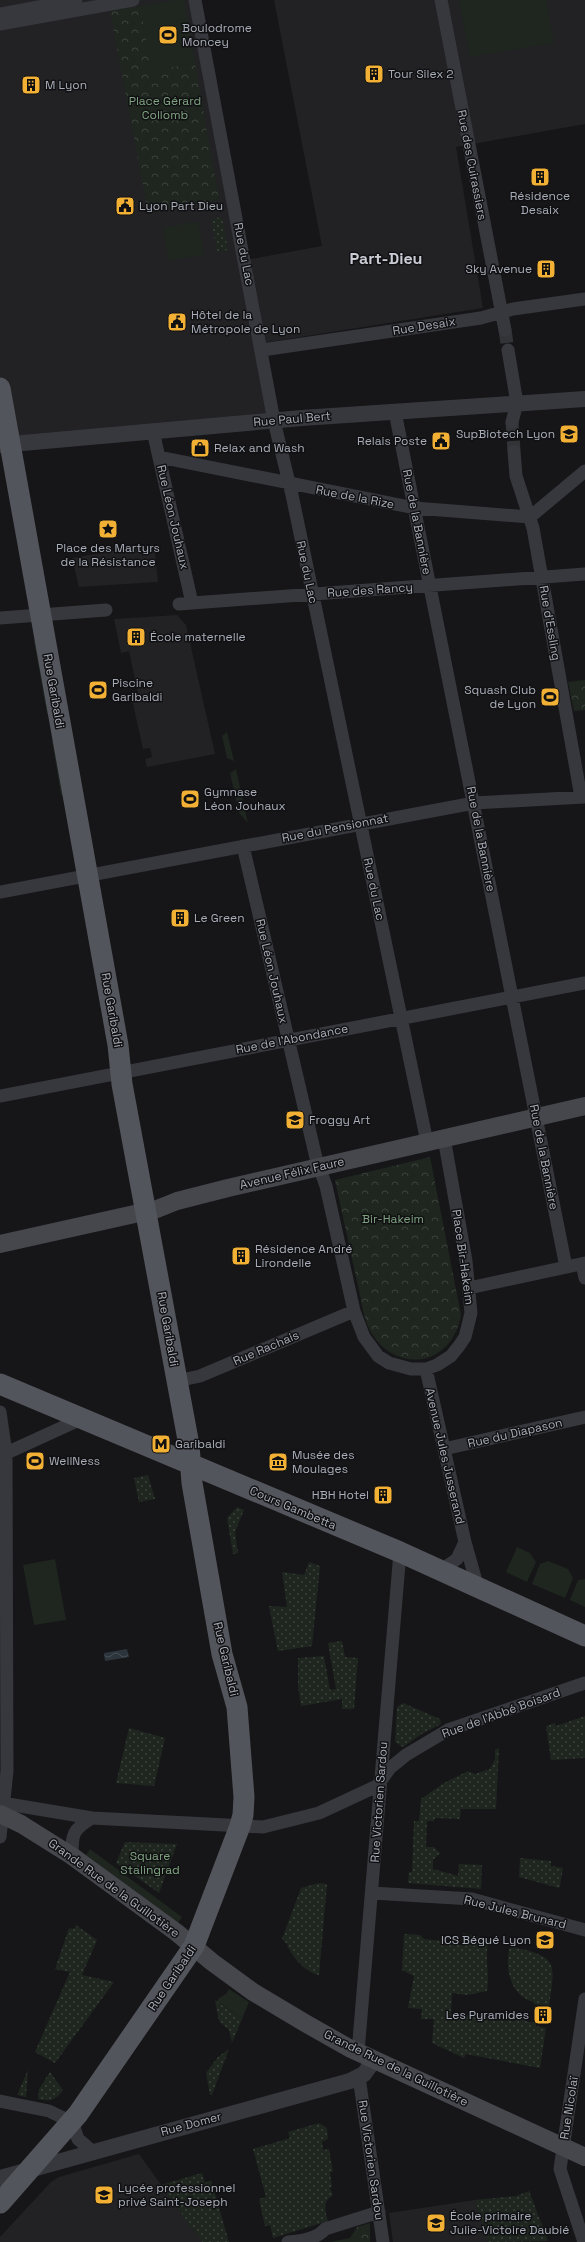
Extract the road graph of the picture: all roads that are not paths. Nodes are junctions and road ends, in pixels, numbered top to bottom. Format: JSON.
{"nodes":[{"id":1,"x":76,"y":0,"type":"edge"},
{"id":2,"x":133,"y":0,"type":"edge"},
{"id":3,"x":196,"y":0,"type":"edge"},
{"id":4,"x":441,"y":0,"type":"edge"},
{"id":5,"x":0,"y":14,"type":"edge"},
{"id":6,"x":0,"y":24,"type":"edge"},
{"id":7,"x":585,"y":299,"type":"edge"},
{"id":8,"x":501,"y":312,"type":"junction"},
{"id":9,"x":505,"y":330,"type":"tunnel mouth"},
{"id":10,"x":262,"y":350,"type":"junction"},
{"id":11,"x":508,"y":350,"type":"tunnel mouth"},
{"id":12,"x":0,"y":388,"type":"edge"},
{"id":13,"x":585,"y":399,"type":"edge"},
{"id":14,"x":517,"y":403,"type":"junction"},
{"id":15,"x":395,"y":412,"type":"junction"},
{"id":16,"x":274,"y":421,"type":"junction"},
{"id":17,"x":512,"y":422,"type":"tunnel mouth"},
{"id":18,"x":153,"y":431,"type":"junction"},
{"id":19,"x":5,"y":444,"type":"edge"},
{"id":20,"x":514,"y":451,"type":"tunnel mouth"},
{"id":21,"x":159,"y":457,"type":"junction"},
{"id":22,"x":585,"y":471,"type":"edge"},
{"id":23,"x":289,"y":484,"type":"junction"},
{"id":24,"x":415,"y":508,"type":"junction"},
{"id":25,"x":530,"y":517,"type":"junction"},
{"id":26,"x":585,"y":574,"type":"edge"},
{"id":27,"x":541,"y":577,"type":"junction"},
{"id":28,"x":430,"y":586,"type":"junction"},
{"id":29,"x":312,"y":594,"type":"junction"},
{"id":30,"x":192,"y":603,"type":"junction"},
{"id":31,"x":179,"y":604,"type":"dead end"},
{"id":32,"x":106,"y":610,"type":"dead end"},
{"id":33,"x":34,"y":615,"type":"junction"},
{"id":34,"x":0,"y":618,"type":"edge"},
{"id":35,"x":583,"y":797,"type":"edge"},
{"id":36,"x":474,"y":803,"type":"junction"},
{"id":37,"x":360,"y":823,"type":"junction"},
{"id":38,"x":243,"y":846,"type":"junction"},
{"id":39,"x":87,"y":876,"type":"junction"},
{"id":40,"x":0,"y":892,"type":"edge"},
{"id":41,"x":585,"y":984,"type":"edge"},
{"id":42,"x":512,"y":998,"type":"junction"},
{"id":43,"x":402,"y":1018,"type":"junction"},
{"id":44,"x":289,"y":1040,"type":"junction"},
{"id":45,"x":122,"y":1073,"type":"junction"},
{"id":46,"x":0,"y":1096,"type":"edge"},
{"id":47,"x":585,"y":1106,"type":"edge"},
{"id":48,"x":536,"y":1117,"type":"junction"},
{"id":49,"x":435,"y":1140,"type":"junction"},
{"id":50,"x":318,"y":1167,"type":"junction"},
{"id":51,"x":146,"y":1211,"type":"junction"},
{"id":52,"x":0,"y":1244,"type":"edge"},
{"id":53,"x":584,"y":1264,"type":"edge"},
{"id":54,"x":566,"y":1268,"type":"junction"},
{"id":55,"x":585,"y":1278,"type":"edge"},
{"id":56,"x":469,"y":1288,"type":"junction"},
{"id":57,"x":354,"y":1311,"type":"junction"},
{"id":58,"x":426,"y":1370,"type":"junction"},
{"id":59,"x":177,"y":1381,"type":"junction"},
{"id":60,"x":0,"y":1384,"type":"edge"},
{"id":61,"x":0,"y":1412,"type":"edge"},
{"id":62,"x":585,"y":1417,"type":"edge"},
{"id":63,"x":81,"y":1418,"type":"junction"},
{"id":64,"x":444,"y":1449,"type":"junction"},
{"id":65,"x":3,"y":1454,"type":"edge"},
{"id":66,"x":190,"y":1464,"type":"junction"},
{"id":67,"x":465,"y":1542,"type":"junction"},
{"id":68,"x":400,"y":1552,"type":"junction"},
{"id":69,"x":440,"y":1570,"type":"junction"},
{"id":70,"x":478,"y":1588,"type":"junction"},
{"id":71,"x":583,"y":1631,"type":"edge"},
{"id":72,"x":585,"y":1683,"type":"edge"},
{"id":73,"x":380,"y":1781,"type":"junction"},
{"id":74,"x":1,"y":1810,"type":"edge"},
{"id":75,"x":92,"y":1818,"type":"junction"},
{"id":76,"x":240,"y":1826,"type":"junction"},
{"id":77,"x":0,"y":1837,"type":"edge"},
{"id":78,"x":72,"y":1856,"type":"junction"},
{"id":79,"x":372,"y":1893,"type":"junction"},
{"id":80,"x":585,"y":1930,"type":"edge"},
{"id":81,"x":194,"y":1946,"type":"junction"},
{"id":82,"x":585,"y":1999,"type":"edge"},
{"id":83,"x":358,"y":2052,"type":"junction"},
{"id":84,"x":375,"y":2059,"type":"junction"},
{"id":85,"x":359,"y":2077,"type":"junction"},
{"id":86,"x":0,"y":2101,"type":"edge"},
{"id":87,"x":72,"y":2122,"type":"junction"},
{"id":88,"x":563,"y":2147,"type":"junction"},
{"id":89,"x":92,"y":2151,"type":"junction"},
{"id":90,"x":585,"y":2157,"type":"edge"},
{"id":91,"x":30,"y":2171,"type":"junction"},
{"id":92,"x":0,"y":2178,"type":"edge"},
{"id":93,"x":0,"y":2203,"type":"edge"},
{"id":94,"x":379,"y":2212,"type":"junction"},
{"id":95,"x":288,"y":2242,"type":"edge"},
{"id":96,"x":383,"y":2242,"type":"edge"},
{"id":97,"x":584,"y":2242,"type":"edge"}],
"edges":[{"from":1,"to":5,"type":"street"},
{"from":2,"to":6,"type":"street"},
{"from":3,"to":10,"type":"street","name":"Rue du Lac"},
{"from":4,"to":8,"type":"street","name":"Rue des Cuirassiers"},
{"from":7,"to":8,"type":"street","name":"Rue Desaix"},
{"from":8,"to":9,"type":"street","name":"Rue des Cuirassiers"},
{"from":8,"to":10,"type":"street","name":"Rue Desaix"},
{"from":10,"to":16,"type":"street","name":"Rue du Lac"},
{"from":11,"to":14,"type":"street"},
{"from":12,"to":19,"type":"main road","name":"Rue Garibaldi"},
{"from":13,"to":14,"type":"street","name":"Rue Paul Bert"},
{"from":14,"to":15,"type":"street","name":"Rue Paul Bert"},
{"from":14,"to":17,"type":"street"},
{"from":15,"to":16,"type":"street","name":"Rue Paul Bert"},
{"from":15,"to":24,"type":"street","name":"Rue de la Bannière"},
{"from":16,"to":18,"type":"street","name":"Rue Paul Bert"},
{"from":16,"to":23,"type":"street","name":"Rue du Lac"},
{"from":18,"to":19,"type":"street","name":"Rue Paul Bert"},
{"from":18,"to":21,"type":"street","name":"Rue Léon Jouhaux"},
{"from":19,"to":33,"type":"main road","name":"Rue Garibaldi"},
{"from":20,"to":25,"type":"street","name":"Rue d'Essling"},
{"from":21,"to":23,"type":"street","name":"Rue de la Rize"},
{"from":21,"to":30,"type":"street","name":"Rue Léon Jouhaux"},
{"from":22,"to":25,"type":"street"},
{"from":23,"to":24,"type":"street","name":"Rue de la Rize"},
{"from":23,"to":29,"type":"street","name":"Rue du Lac"},
{"from":24,"to":25,"type":"street","name":"Rue de la Rize"},
{"from":24,"to":28,"type":"street","name":"Rue de la Bannière"},
{"from":25,"to":27,"type":"street","name":"Rue d'Essling"},
{"from":26,"to":27,"type":"street","name":"Rue des Rancy"},
{"from":27,"to":28,"type":"street","name":"Rue des Rancy"},
{"from":27,"to":35,"type":"street","name":"Rue d'Essling"},
{"from":28,"to":29,"type":"street","name":"Rue des Rancy"},
{"from":28,"to":36,"type":"street","name":"Rue de la Bannière"},
{"from":29,"to":30,"type":"street","name":"Rue des Rancy"},
{"from":29,"to":37,"type":"street","name":"Rue du Lac"},
{"from":30,"to":31,"type":"street","name":"Rue des Rancy"},
{"from":32,"to":33,"type":"street"},
{"from":33,"to":34,"type":"street"},
{"from":33,"to":39,"type":"main road","name":"Rue Garibaldi"},
{"from":35,"to":36,"type":"street","name":"Rue du Pensionnat"},
{"from":36,"to":37,"type":"street","name":"Rue du Pensionnat"},
{"from":36,"to":42,"type":"street","name":"Rue de la Bannière"},
{"from":37,"to":38,"type":"street","name":"Rue du Pensionnat"},
{"from":37,"to":43,"type":"street","name":"Rue du Lac"},
{"from":38,"to":39,"type":"street","name":"Rue du Pensionnat"},
{"from":38,"to":44,"type":"street","name":"Rue Léon Jouhaux"},
{"from":39,"to":40,"type":"street","name":"Rue du Pensionnat"},
{"from":39,"to":45,"type":"main road","name":"Rue Garibaldi"},
{"from":41,"to":42,"type":"street","name":"Rue de l'Abondance"},
{"from":42,"to":43,"type":"street","name":"Rue de l'Abondance"},
{"from":42,"to":48,"type":"street","name":"Rue de la Bannière"},
{"from":43,"to":44,"type":"street","name":"Rue de l'Abondance"},
{"from":43,"to":49,"type":"street","name":"Rue du Lac"},
{"from":44,"to":45,"type":"street","name":"Rue de l'Abondance"},
{"from":44,"to":50,"type":"street","name":"Rue Léon Jouhaux"},
{"from":45,"to":46,"type":"street","name":"Rue de l'Abondance"},
{"from":45,"to":51,"type":"main road","name":"Rue Garibaldi"},
{"from":47,"to":48,"type":"main road","name":"Avenue Félix Faure"},
{"from":48,"to":49,"type":"main road","name":"Avenue Félix Faure"},
{"from":48,"to":54,"type":"street","name":"Rue de la Bannière"},
{"from":49,"to":50,"type":"main road","name":"Avenue Félix Faure"},
{"from":49,"to":56,"type":"street","name":"Place Bir-Hakeim"},
{"from":50,"to":51,"type":"main road","name":"Avenue Félix Faure"},
{"from":50,"to":57,"type":"street"},
{"from":51,"to":52,"type":"main road","name":"Avenue Félix Faure"},
{"from":51,"to":59,"type":"main road","name":"Rue Garibaldi"},
{"from":53,"to":54,"type":"street"},
{"from":53,"to":55,"type":"street"},
{"from":54,"to":56,"type":"street"},
{"from":56,"to":58,"type":"street","name":"Place Bir-Hakeim"},
{"from":57,"to":58,"type":"street"},
{"from":57,"to":59,"type":"street","name":"Rue Rachais"},
{"from":58,"to":64,"type":"street","name":"Avenue Jules Jusserand"},
{"from":59,"to":66,"type":"main road","name":"Rue Garibaldi"},
{"from":60,"to":63,"type":"main road","name":"Cours Gambetta"},
{"from":61,"to":65,"type":"street"},
{"from":62,"to":64,"type":"street","name":"Rue du Diapason"},
{"from":63,"to":65,"type":"street"},
{"from":63,"to":66,"type":"main road","name":"Cours Gambetta"},
{"from":64,"to":67,"type":"street","name":"Avenue Jules Jusserand"},
{"from":65,"to":74,"type":"street"},
{"from":66,"to":68,"type":"main road","name":"Cours Gambetta"},
{"from":66,"to":76,"type":"main road","name":"Rue Garibaldi"},
{"from":67,"to":69,"type":"street"},
{"from":67,"to":70,"type":"street","name":"Avenue Jules Jusserand"},
{"from":68,"to":69,"type":"main road","name":"Cours Gambetta"},
{"from":68,"to":73,"type":"street","name":"Rue Victorien Sardou"},
{"from":69,"to":70,"type":"main road","name":"Cours Gambetta"},
{"from":70,"to":71,"type":"main road","name":"Cours Gambetta"},
{"from":72,"to":73,"type":"street","name":"Rue de l'Abbé Boisard"},
{"from":73,"to":76,"type":"street","name":"Rue de l'Abbé Boisard"},
{"from":73,"to":79,"type":"street","name":"Rue Victorien Sardou"},
{"from":74,"to":75,"type":"street"},
{"from":74,"to":77,"type":"street"},
{"from":74,"to":78,"type":"main road","name":"Grande Rue de la Guillotière"},
{"from":75,"to":76,"type":"street","name":"Rue de l'Abbé Boisard"},
{"from":75,"to":78,"type":"street"},
{"from":76,"to":81,"type":"main road","name":"Rue Garibaldi"},
{"from":78,"to":81,"type":"main road","name":"Grande Rue de la Guillotière"},
{"from":79,"to":80,"type":"street","name":"Rue Jules Brunard"},
{"from":79,"to":83,"type":"street","name":"Rue Victorien Sardou"},
{"from":81,"to":83,"type":"main road","name":"Grande Rue de la Guillotière"},
{"from":81,"to":87,"type":"main road","name":"Rue Garibaldi"},
{"from":82,"to":88,"type":"street","name":"Rue Nicolaï"},
{"from":83,"to":84,"type":"main road","name":"Grande Rue de la Guillotière"},
{"from":84,"to":85,"type":"street"},
{"from":84,"to":88,"type":"main road","name":"Grande Rue de la Guillotière"},
{"from":85,"to":89,"type":"street","name":"Rue Domer"},
{"from":85,"to":94,"type":"street","name":"Rue Victorien Sardou"},
{"from":86,"to":87,"type":"street"},
{"from":87,"to":89,"type":"street"},
{"from":87,"to":91,"type":"main road","name":"Rue Garibaldi"},
{"from":88,"to":90,"type":"main road","name":"Grande Rue de la Guillotière"},
{"from":88,"to":97,"type":"street","name":"Rue Nicolaï"},
{"from":89,"to":91,"type":"street","name":"Rue Domer"},
{"from":91,"to":92,"type":"street","name":"Rue Domer"},
{"from":91,"to":93,"type":"main road","name":"Rue Garibaldi"},
{"from":94,"to":95,"type":"street"},
{"from":94,"to":96,"type":"street","name":"Rue Victorien Sardou"}]}
